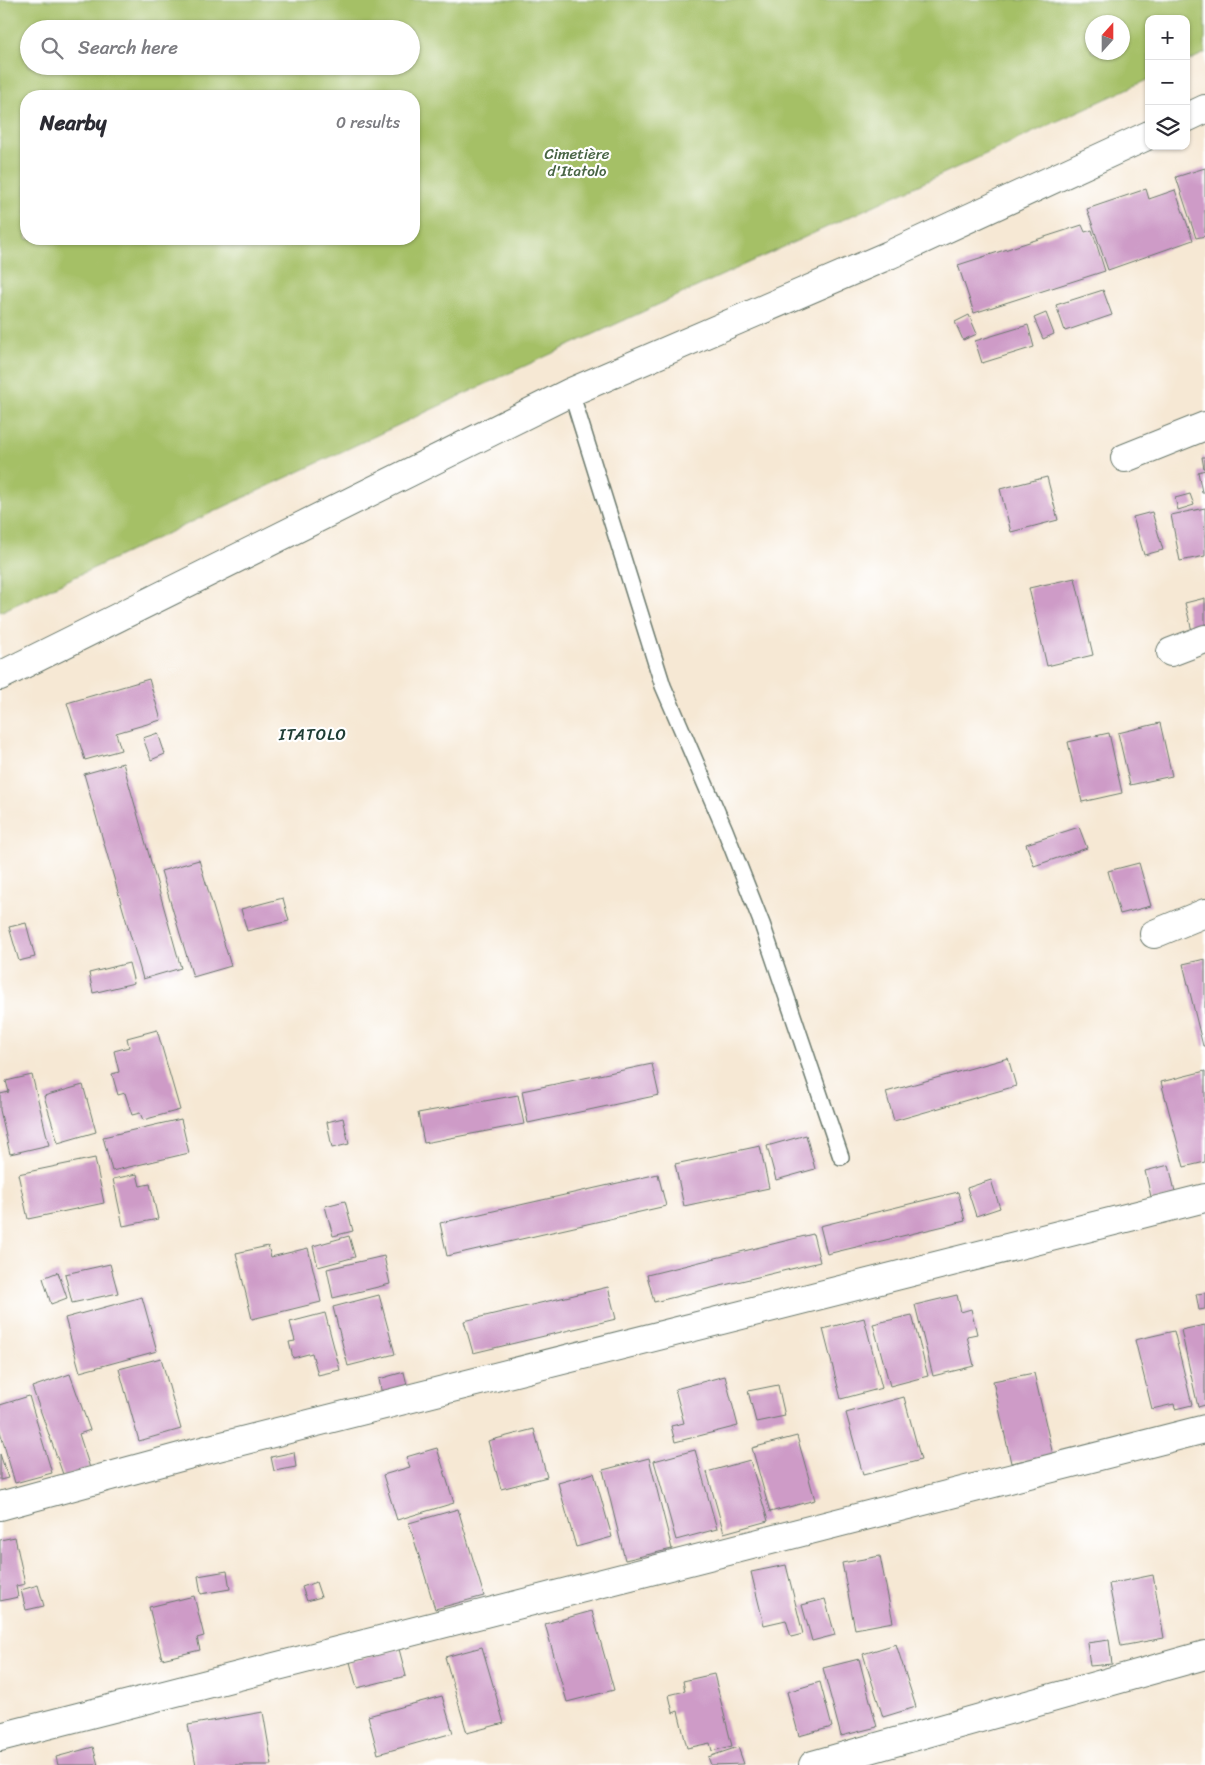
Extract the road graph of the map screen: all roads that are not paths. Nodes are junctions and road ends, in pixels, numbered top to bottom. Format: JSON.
{"nodes":[{"id":1,"x":1205,"y":109,"type":"edge"},
{"id":2,"x":1190,"y":116,"type":"edge"},
{"id":3,"x":1145,"y":137,"type":"edge"},
{"id":4,"x":571,"y":392,"type":"junction"},
{"id":5,"x":1205,"y":426,"type":"edge"},
{"id":6,"x":1125,"y":458,"type":"dead end"},
{"id":7,"x":1205,"y":639,"type":"edge"},
{"id":8,"x":1171,"y":652,"type":"dead end"},
{"id":9,"x":0,"y":676,"type":"edge"},
{"id":10,"x":1205,"y":913,"type":"edge"},
{"id":11,"x":1154,"y":934,"type":"dead end"},
{"id":12,"x":841,"y":1157,"type":"dead end"},
{"id":13,"x":1205,"y":1198,"type":"edge"},
{"id":14,"x":1205,"y":1429,"type":"edge"},
{"id":15,"x":0,"y":1506,"type":"edge"},
{"id":16,"x":1205,"y":1655,"type":"edge"},
{"id":17,"x":0,"y":1737,"type":"edge"},
{"id":18,"x":813,"y":1765,"type":"edge"}],
"edges":[{"from":1,"to":2,"type":"main road"},
{"from":3,"to":4,"type":"main road"},
{"from":4,"to":9,"type":"main road"},
{"from":4,"to":12,"type":"lane"},
{"from":5,"to":6,"type":"main road"},
{"from":7,"to":8,"type":"main road"},
{"from":10,"to":11,"type":"main road"},
{"from":13,"to":15,"type":"main road"},
{"from":14,"to":17,"type":"main road"},
{"from":16,"to":18,"type":"main road"}]}
